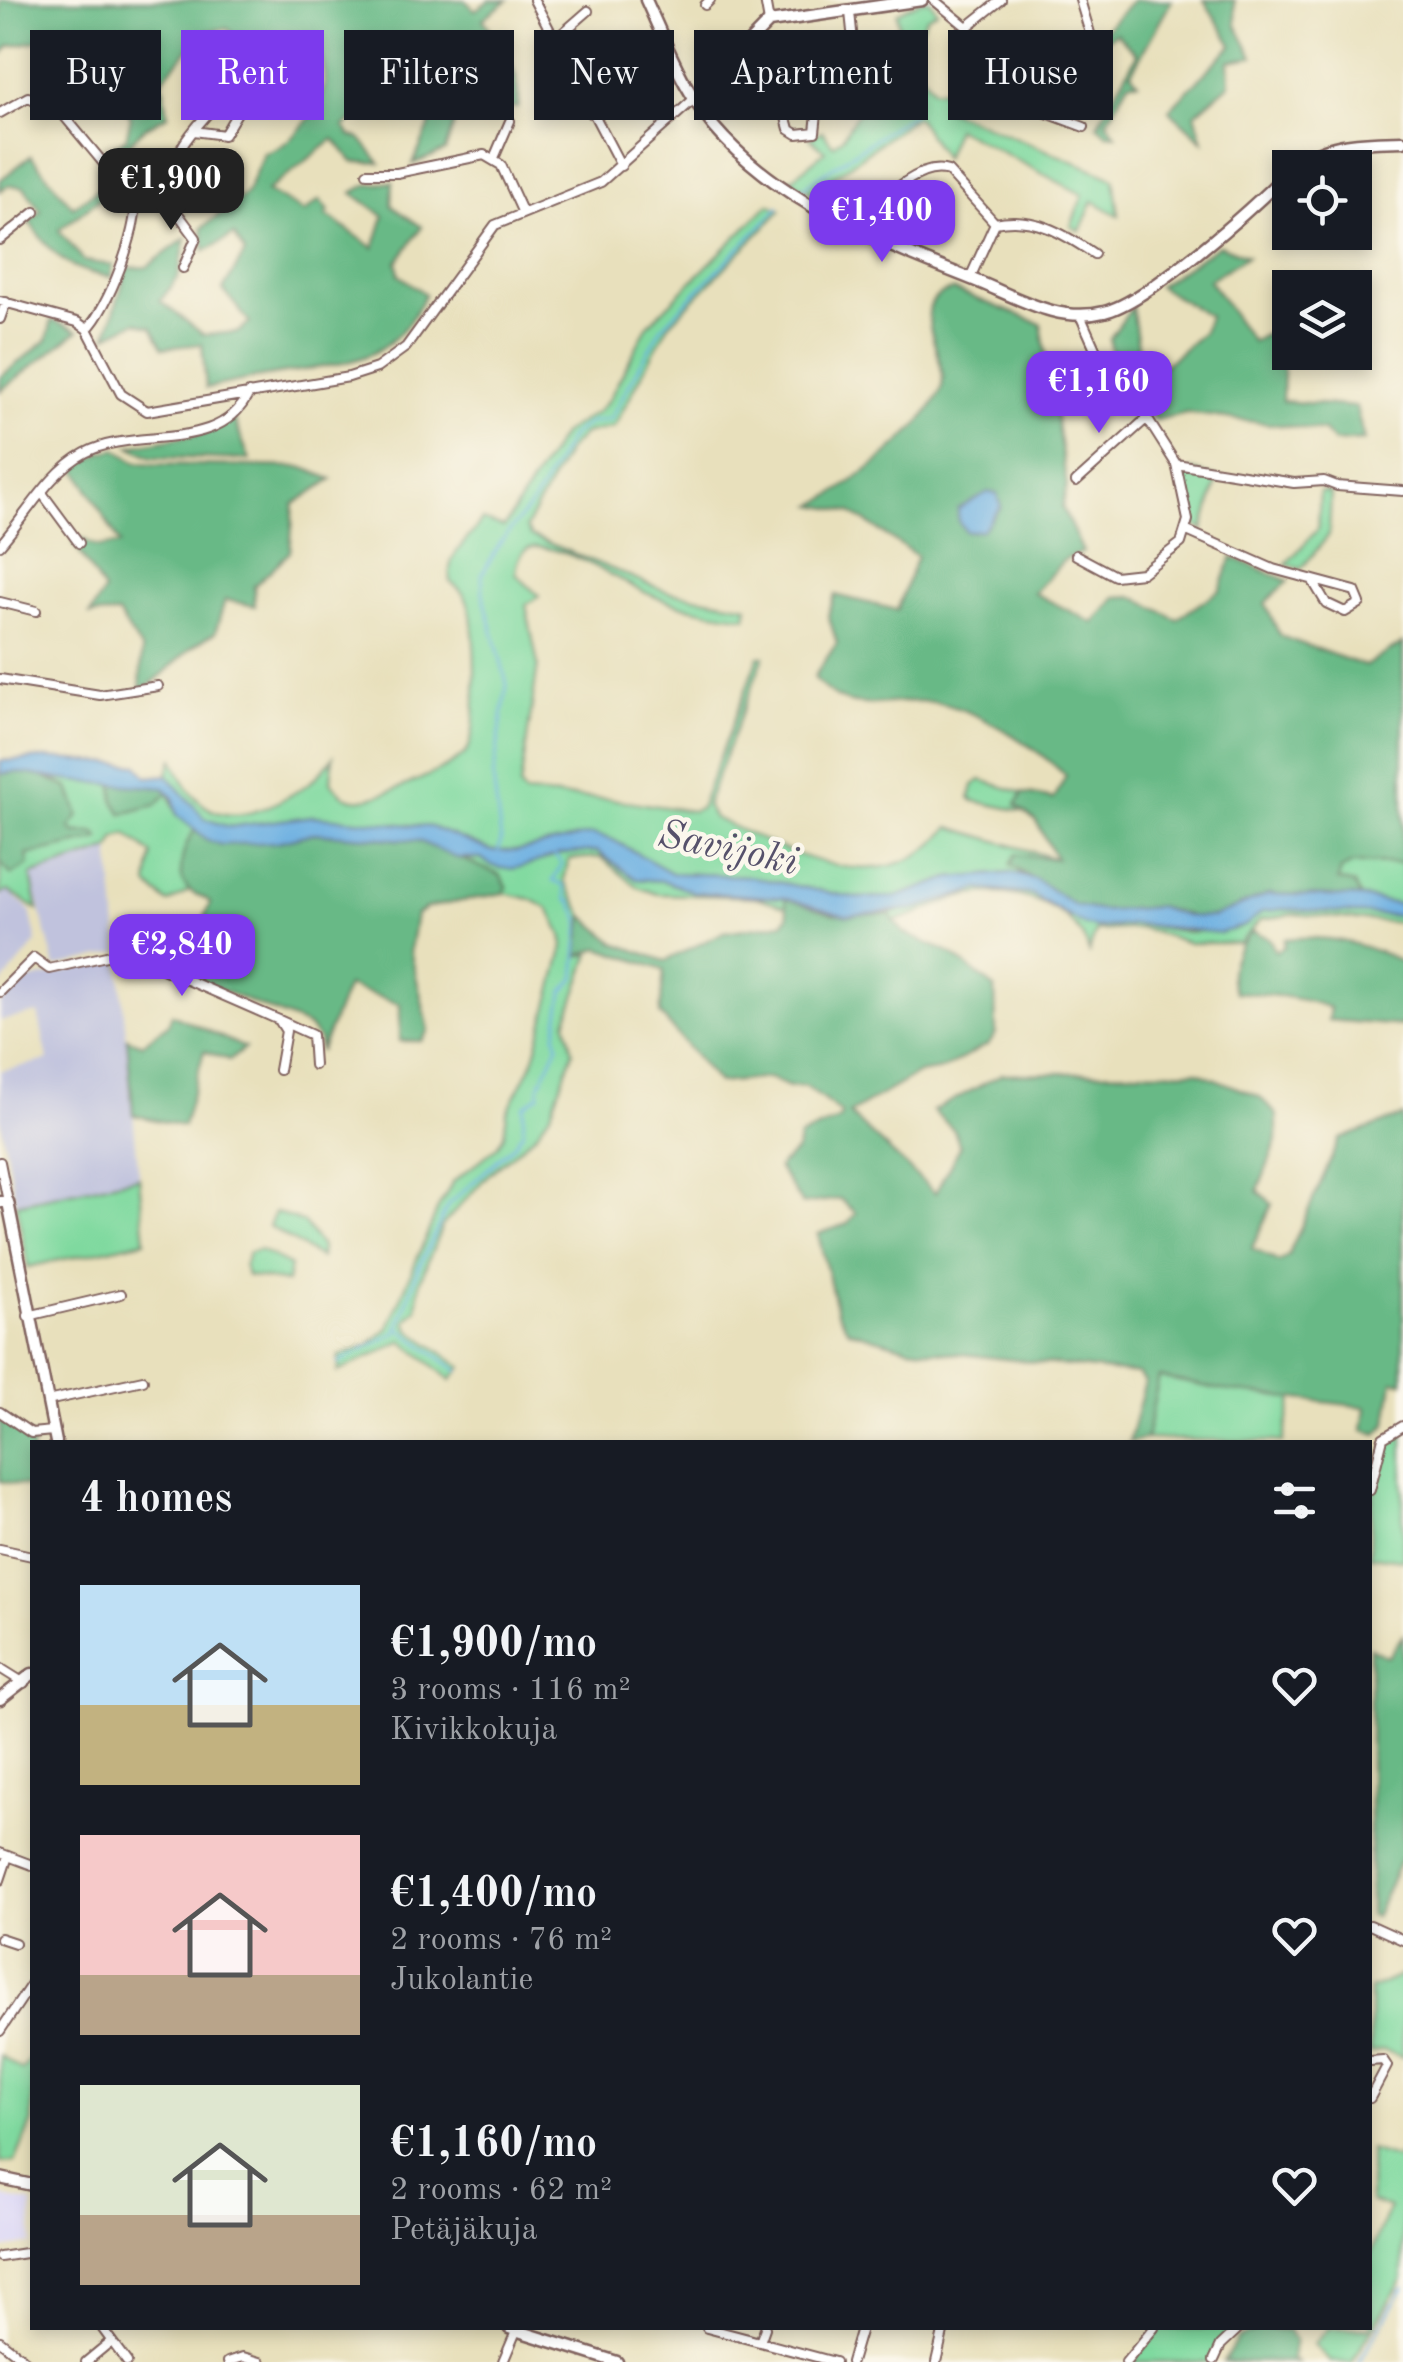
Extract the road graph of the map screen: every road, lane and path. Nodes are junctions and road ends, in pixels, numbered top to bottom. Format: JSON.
{"nodes":[{"id":1,"x":534,"y":0,"type":"edge"},
{"id":2,"x":646,"y":0,"type":"edge"},
{"id":3,"x":765,"y":0,"type":"edge"},
{"id":4,"x":922,"y":0,"type":"edge"},
{"id":5,"x":934,"y":0,"type":"edge"},
{"id":6,"x":1001,"y":0,"type":"edge"},
{"id":7,"x":1080,"y":0,"type":"edge"},
{"id":8,"x":879,"y":4,"type":"edge"},
{"id":9,"x":588,"y":11,"type":"dead end"},
{"id":10,"x":850,"y":12,"type":"junction"},
{"id":11,"x":769,"y":22,"type":"junction"},
{"id":12,"x":967,"y":26,"type":"junction"},
{"id":13,"x":552,"y":30,"type":"edge"},
{"id":14,"x":566,"y":30,"type":"edge"},
{"id":15,"x":761,"y":30,"type":"edge"},
{"id":16,"x":852,"y":30,"type":"edge"},
{"id":17,"x":969,"y":30,"type":"edge"},
{"id":18,"x":1089,"y":30,"type":"edge"},
{"id":19,"x":694,"y":99,"type":"joint"},
{"id":20,"x":0,"y":113,"type":"edge"},
{"id":21,"x":595,"y":120,"type":"edge"},
{"id":22,"x":712,"y":120,"type":"edge"},
{"id":23,"x":786,"y":120,"type":"edge"},
{"id":24,"x":816,"y":120,"type":"edge"},
{"id":25,"x":1069,"y":120,"type":"edge"},
{"id":26,"x":510,"y":121,"type":"dead end"},
{"id":27,"x":1084,"y":127,"type":"dead end"},
{"id":28,"x":194,"y":131,"type":"junction"},
{"id":29,"x":1403,"y":140,"type":"edge"},
{"id":30,"x":1321,"y":150,"type":"edge"},
{"id":31,"x":494,"y":158,"type":"junction"},
{"id":32,"x":620,"y":166,"type":"junction"},
{"id":33,"x":367,"y":173,"type":"dead end"},
{"id":34,"x":160,"y":188,"type":"junction"},
{"id":35,"x":1272,"y":188,"type":"edge"},
{"id":36,"x":135,"y":200,"type":"junction"},
{"id":37,"x":522,"y":211,"type":"junction"},
{"id":38,"x":35,"y":212,"type":"dead end"},
{"id":39,"x":995,"y":223,"type":"junction"},
{"id":40,"x":853,"y":227,"type":"junction"},
{"id":41,"x":0,"y":240,"type":"edge"},
{"id":42,"x":1094,"y":254,"type":"dead end"},
{"id":43,"x":183,"y":268,"type":"dead end"},
{"id":44,"x":970,"y":278,"type":"junction"},
{"id":45,"x":3,"y":302,"type":"edge"},
{"id":46,"x":1080,"y":315,"type":"junction"},
{"id":47,"x":0,"y":319,"type":"edge"},
{"id":48,"x":87,"y":329,"type":"junction"},
{"id":49,"x":249,"y":394,"type":"junction"},
{"id":50,"x":1146,"y":419,"type":"junction"},
{"id":51,"x":1176,"y":464,"type":"junction"},
{"id":52,"x":1076,"y":482,"type":"dead end"},
{"id":53,"x":1403,"y":491,"type":"edge"},
{"id":54,"x":42,"y":493,"type":"junction"},
{"id":55,"x":1187,"y":532,"type":"junction"},
{"id":56,"x":79,"y":544,"type":"dead end"},
{"id":57,"x":0,"y":545,"type":"edge"},
{"id":58,"x":1076,"y":555,"type":"dead end"},
{"id":59,"x":1314,"y":583,"type":"junction"},
{"id":60,"x":0,"y":602,"type":"edge"},
{"id":61,"x":36,"y":610,"type":"dead end"},
{"id":62,"x":0,"y":680,"type":"edge"},
{"id":63,"x":158,"y":686,"type":"dead end"},
{"id":64,"x":0,"y":992,"type":"edge"},
{"id":65,"x":278,"y":1020,"type":"junction"},
{"id":66,"x":314,"y":1065,"type":"dead end"},
{"id":67,"x":280,"y":1070,"type":"dead end"},
{"id":68,"x":0,"y":1162,"type":"edge"},
{"id":69,"x":4,"y":1202,"type":"edge"},
{"id":70,"x":121,"y":1294,"type":"dead end"},
{"id":71,"x":28,"y":1316,"type":"junction"},
{"id":72,"x":143,"y":1380,"type":"dead end"},
{"id":73,"x":47,"y":1400,"type":"junction"},
{"id":74,"x":0,"y":1412,"type":"edge"},
{"id":75,"x":1403,"y":1426,"type":"edge"},
{"id":76,"x":55,"y":1437,"type":"edge"},
{"id":77,"x":1372,"y":1482,"type":"edge"},
{"id":78,"x":0,"y":1549,"type":"edge"},
{"id":79,"x":30,"y":1556,"type":"edge"},
{"id":80,"x":0,"y":1668,"type":"edge"},
{"id":81,"x":30,"y":1676,"type":"edge"},
{"id":82,"x":24,"y":1683,"type":"junction"},
{"id":83,"x":0,"y":1699,"type":"edge"},
{"id":84,"x":4,"y":1855,"type":"edge"},
{"id":85,"x":30,"y":1863,"type":"edge"},
{"id":86,"x":0,"y":1880,"type":"edge"},
{"id":87,"x":1372,"y":1926,"type":"edge"},
{"id":88,"x":0,"y":1938,"type":"edge"},
{"id":89,"x":1403,"y":1940,"type":"edge"},
{"id":90,"x":15,"y":1943,"type":"dead end"},
{"id":91,"x":30,"y":1986,"type":"edge"},
{"id":92,"x":0,"y":2031,"type":"edge"},
{"id":93,"x":1372,"y":2062,"type":"edge"},
{"id":94,"x":1372,"y":2094,"type":"edge"},
{"id":95,"x":0,"y":2178,"type":"edge"},
{"id":96,"x":30,"y":2185,"type":"edge"},
{"id":97,"x":30,"y":2252,"type":"edge"},
{"id":98,"x":0,"y":2257,"type":"edge"},
{"id":99,"x":103,"y":2330,"type":"edge"},
{"id":100,"x":513,"y":2330,"type":"edge"},
{"id":101,"x":520,"y":2330,"type":"edge"},
{"id":102,"x":715,"y":2330,"type":"edge"},
{"id":103,"x":763,"y":2330,"type":"edge"},
{"id":104,"x":860,"y":2330,"type":"edge"},
{"id":105,"x":944,"y":2330,"type":"edge"},
{"id":106,"x":1152,"y":2330,"type":"edge"},
{"id":107,"x":1237,"y":2330,"type":"edge"},
{"id":108,"x":0,"y":2341,"type":"edge"},
{"id":109,"x":760,"y":2342,"type":"junction"},
{"id":110,"x":109,"y":2343,"type":"junction"},
{"id":111,"x":1214,"y":2360,"type":"edge"},
{"id":112,"x":505,"y":2361,"type":"edge"},
{"id":113,"x":939,"y":2361,"type":"edge"},
{"id":114,"x":27,"y":2362,"type":"edge"},
{"id":115,"x":86,"y":2362,"type":"edge"},
{"id":116,"x":127,"y":2362,"type":"edge"},
{"id":117,"x":228,"y":2362,"type":"edge"},
{"id":118,"x":260,"y":2362,"type":"edge"},
{"id":119,"x":617,"y":2362,"type":"edge"},
{"id":120,"x":835,"y":2362,"type":"edge"},
{"id":121,"x":851,"y":2362,"type":"edge"},
{"id":122,"x":1126,"y":2362,"type":"edge"}],
"edges":[{"from":1,"to":13,"type":"street"},
{"from":2,"to":19,"type":"street"},
{"from":3,"to":11,"type":"street"},
{"from":4,"to":8,"type":"street"},
{"from":5,"to":12,"type":"street"},
{"from":6,"to":12,"type":"street"},
{"from":7,"to":18,"type":"street"},
{"from":8,"to":10,"type":"street"},
{"from":9,"to":14,"type":"street"},
{"from":10,"to":11,"type":"street"},
{"from":10,"to":16,"type":"street"},
{"from":11,"to":15,"type":"street"},
{"from":12,"to":17,"type":"street"},
{"from":19,"to":32,"type":"street"},
{"from":20,"to":36,"type":"street"},
{"from":21,"to":32,"type":"street"},
{"from":22,"to":40,"type":"street"},
{"from":23,"to":24,"type":"street"},
{"from":25,"to":27,"type":"street"},
{"from":26,"to":31,"type":"street"},
{"from":28,"to":28,"type":"street"},
{"from":28,"to":34,"type":"street"},
{"from":29,"to":30,"type":"street"},
{"from":31,"to":33,"type":"street"},
{"from":31,"to":37,"type":"street"},
{"from":32,"to":37,"type":"street"},
{"from":34,"to":36,"type":"street"},
{"from":34,"to":43,"type":"street"},
{"from":35,"to":46,"type":"street"},
{"from":36,"to":48,"type":"street"},
{"from":37,"to":49,"type":"street"},
{"from":38,"to":41,"type":"street"},
{"from":39,"to":40,"type":"street"},
{"from":39,"to":42,"type":"street"},
{"from":39,"to":44,"type":"street"},
{"from":40,"to":44,"type":"street"},
{"from":44,"to":46,"type":"street"},
{"from":45,"to":47,"type":"street"},
{"from":45,"to":48,"type":"street"},
{"from":46,"to":50,"type":"street"},
{"from":48,"to":49,"type":"street"},
{"from":49,"to":54,"type":"street"},
{"from":50,"to":51,"type":"street"},
{"from":50,"to":52,"type":"street"},
{"from":51,"to":53,"type":"street"},
{"from":51,"to":55,"type":"street"},
{"from":54,"to":56,"type":"street"},
{"from":54,"to":57,"type":"street"},
{"from":55,"to":58,"type":"street"},
{"from":55,"to":59,"type":"street"},
{"from":59,"to":59,"type":"street"},
{"from":60,"to":61,"type":"street"},
{"from":62,"to":63,"type":"street"},
{"from":64,"to":65,"type":"street"},
{"from":65,"to":66,"type":"street"},
{"from":65,"to":67,"type":"street"},
{"from":68,"to":69,"type":"street"},
{"from":69,"to":71,"type":"street"},
{"from":70,"to":71,"type":"street"},
{"from":71,"to":73,"type":"street"},
{"from":72,"to":73,"type":"street"},
{"from":73,"to":76,"type":"street"},
{"from":74,"to":76,"type":"street"},
{"from":75,"to":77,"type":"street"},
{"from":78,"to":79,"type":"street"},
{"from":80,"to":82,"type":"street"},
{"from":81,"to":82,"type":"street"},
{"from":82,"to":83,"type":"street"},
{"from":84,"to":85,"type":"street"},
{"from":84,"to":86,"type":"street"},
{"from":87,"to":89,"type":"street"},
{"from":88,"to":90,"type":"street"},
{"from":91,"to":92,"type":"street"},
{"from":93,"to":94,"type":"street"},
{"from":95,"to":96,"type":"street"},
{"from":97,"to":98,"type":"street"},
{"from":99,"to":110,"type":"street"},
{"from":100,"to":112,"type":"street"},
{"from":101,"to":119,"type":"street"},
{"from":102,"to":109,"type":"street"},
{"from":103,"to":109,"type":"street"},
{"from":104,"to":121,"type":"street"},
{"from":105,"to":113,"type":"street"},
{"from":106,"to":122,"type":"street"},
{"from":107,"to":111,"type":"street"},
{"from":108,"to":114,"type":"street"},
{"from":109,"to":120,"type":"street"},
{"from":110,"to":115,"type":"street"},
{"from":110,"to":116,"type":"street"},
{"from":117,"to":118,"type":"street"}]}
